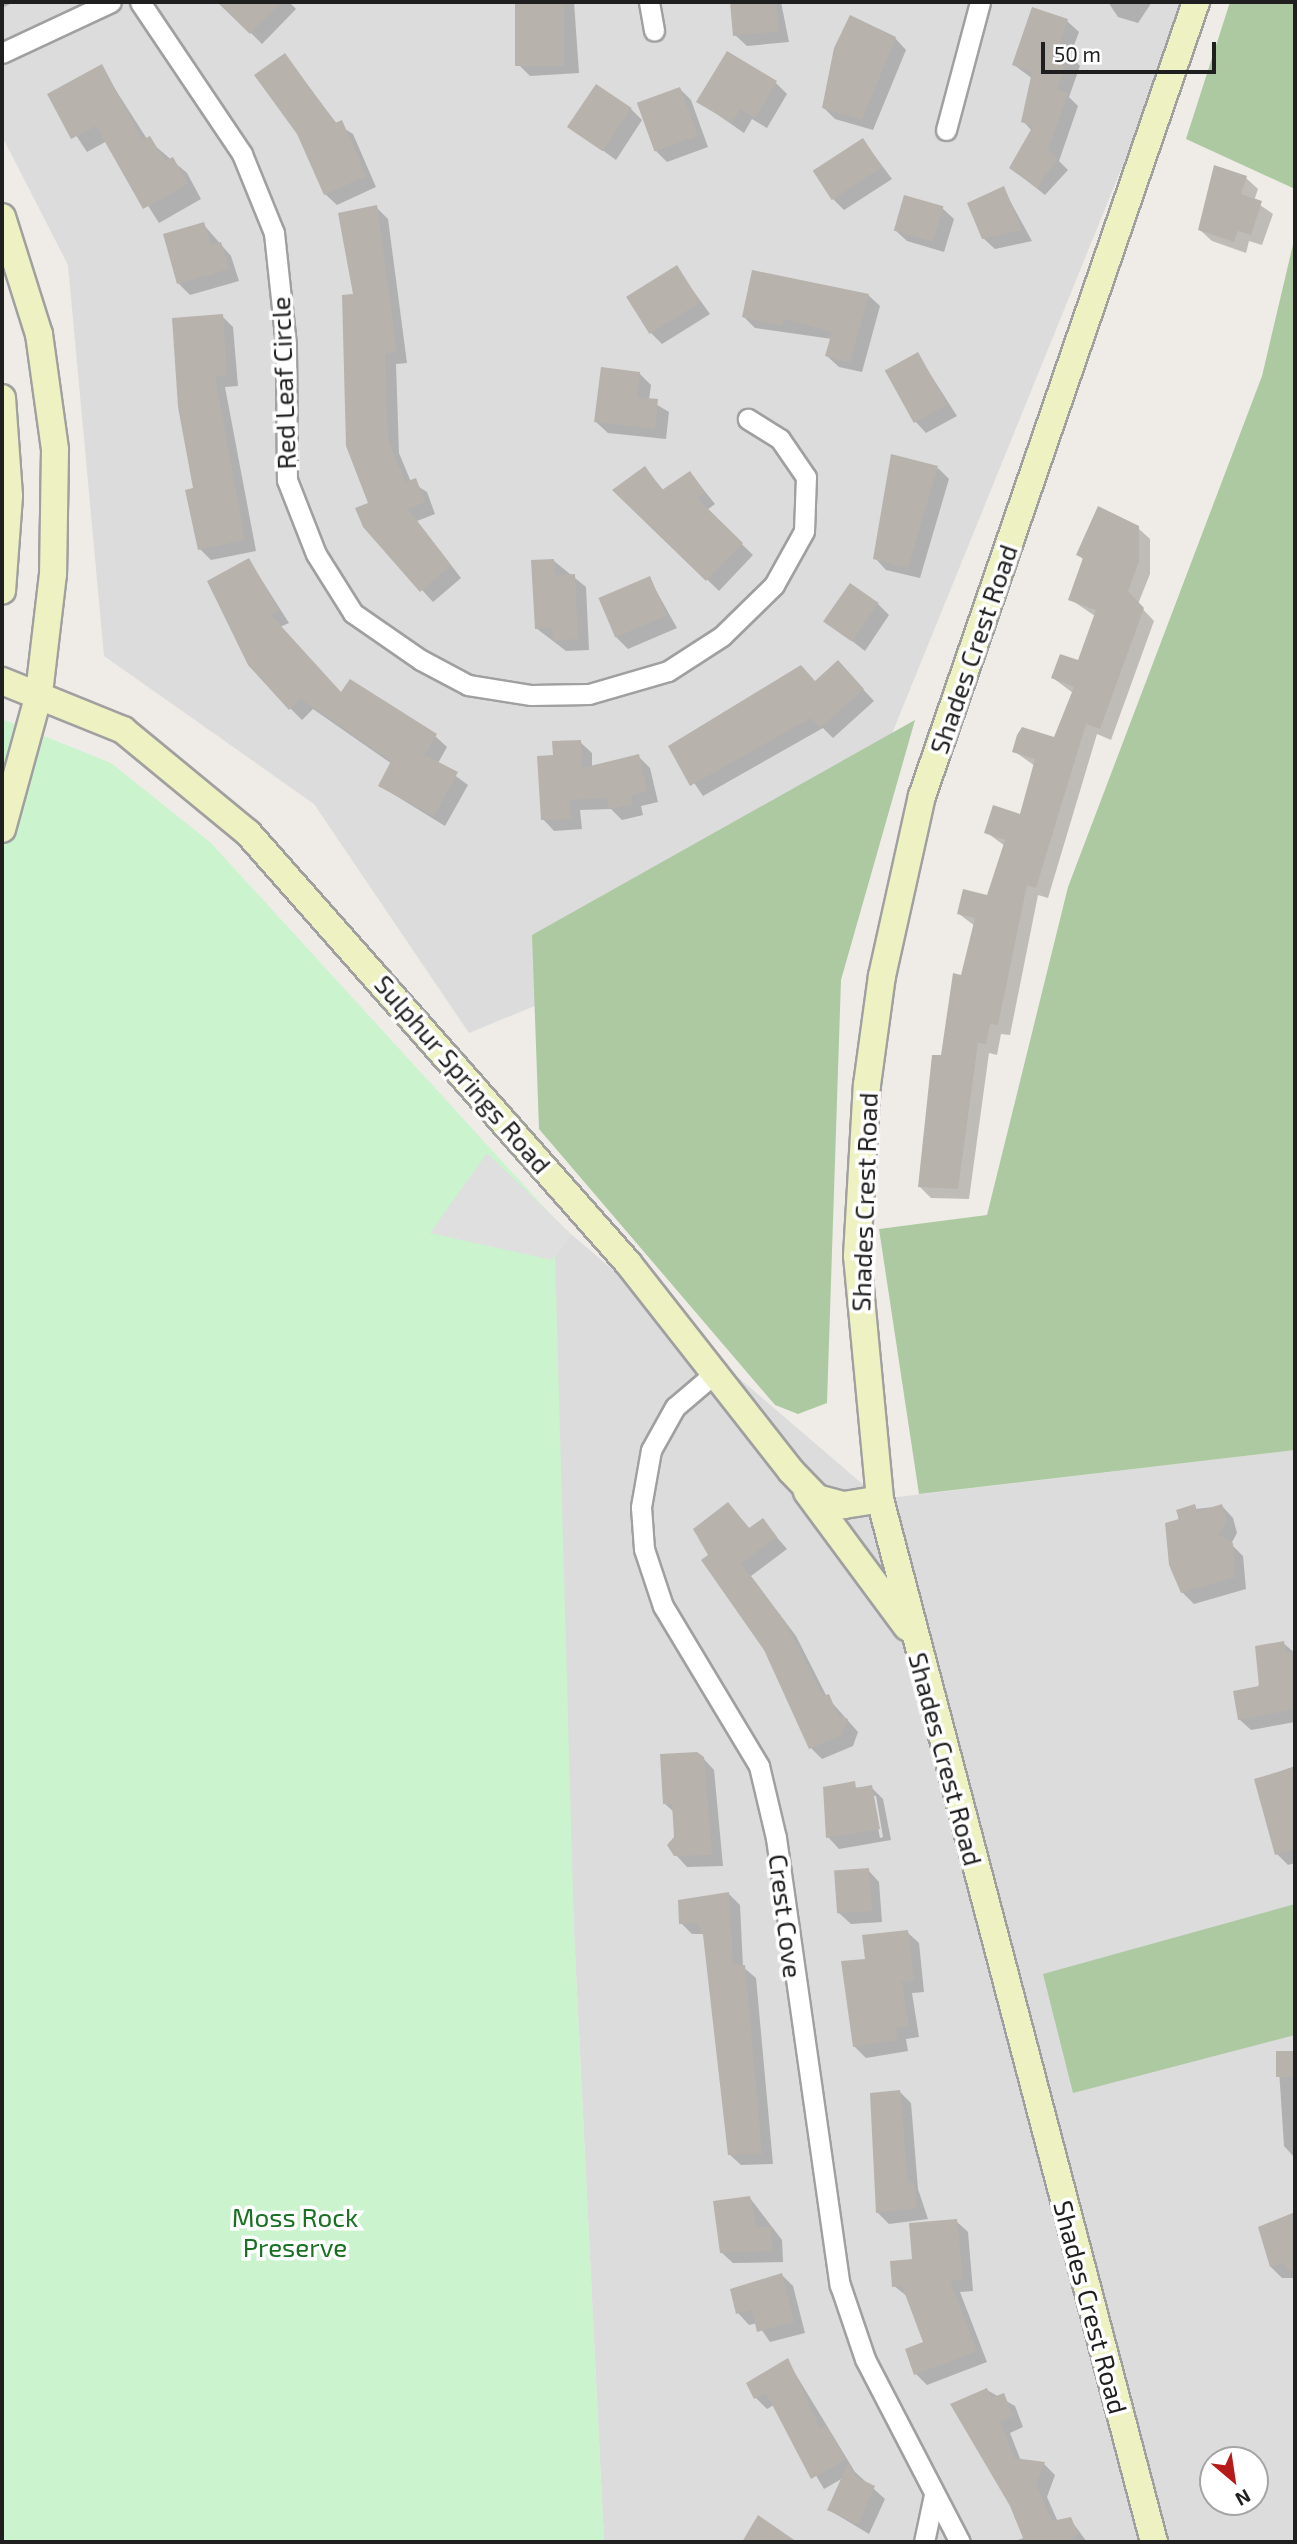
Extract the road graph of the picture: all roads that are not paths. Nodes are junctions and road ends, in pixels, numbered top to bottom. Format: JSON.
{"nodes":[{"id":1,"x":111,"y":2,"type":"edge"},
{"id":2,"x":140,"y":2,"type":"edge"},
{"id":3,"x":649,"y":2,"type":"edge"},
{"id":4,"x":980,"y":2,"type":"edge"},
{"id":5,"x":1196,"y":2,"type":"edge"},
{"id":6,"x":654,"y":31,"type":"dead end"},
{"id":7,"x":2,"y":53,"type":"edge"},
{"id":8,"x":946,"y":130,"type":"dead end"},
{"id":9,"x":2,"y":218,"type":"edge"},
{"id":10,"x":2,"y":398,"type":"edge"},
{"id":11,"x":748,"y":419,"type":"dead end"},
{"id":12,"x":2,"y":591,"type":"edge"},
{"id":13,"x":2,"y":681,"type":"edge"},
{"id":14,"x":39,"y":694,"type":"junction"},
{"id":15,"x":2,"y":829,"type":"edge"},
{"id":16,"x":715,"y":1373,"type":"junction"},
{"id":17,"x":791,"y":1471,"type":"junction"},
{"id":18,"x":880,"y":1499,"type":"junction"},
{"id":19,"x":914,"y":1636,"type":"junction"},
{"id":20,"x":934,"y":2494,"type":"junction"},
{"id":21,"x":924,"y":2542,"type":"edge"},
{"id":22,"x":960,"y":2542,"type":"edge"},
{"id":23,"x":1154,"y":2542,"type":"edge"}],
"edges":[{"from":1,"to":7,"type":"street"},
{"from":2,"to":11,"type":"street","name":"Red Leaf Circle"},
{"from":3,"to":6,"type":"street"},
{"from":4,"to":8,"type":"street"},
{"from":5,"to":18,"type":"street","name":"Shades Crest Road"},
{"from":9,"to":14,"type":"street"},
{"from":10,"to":12,"type":"street"},
{"from":13,"to":14,"type":"street","name":"Sulphur Springs Road"},
{"from":14,"to":15,"type":"street"},
{"from":14,"to":16,"type":"street","name":"Sulphur Springs Road"},
{"from":16,"to":17,"type":"street","name":"Sulphur Springs Road"},
{"from":16,"to":20,"type":"street","name":"Crest Cove"},
{"from":17,"to":18,"type":"street","name":"Sulphur Springs Road"},
{"from":17,"to":19,"type":"street"},
{"from":18,"to":19,"type":"street","name":"Shades Crest Road"},
{"from":19,"to":23,"type":"street","name":"Shades Crest Road"},
{"from":20,"to":21,"type":"street"},
{"from":20,"to":22,"type":"street","name":"Crest Cove"}]}
